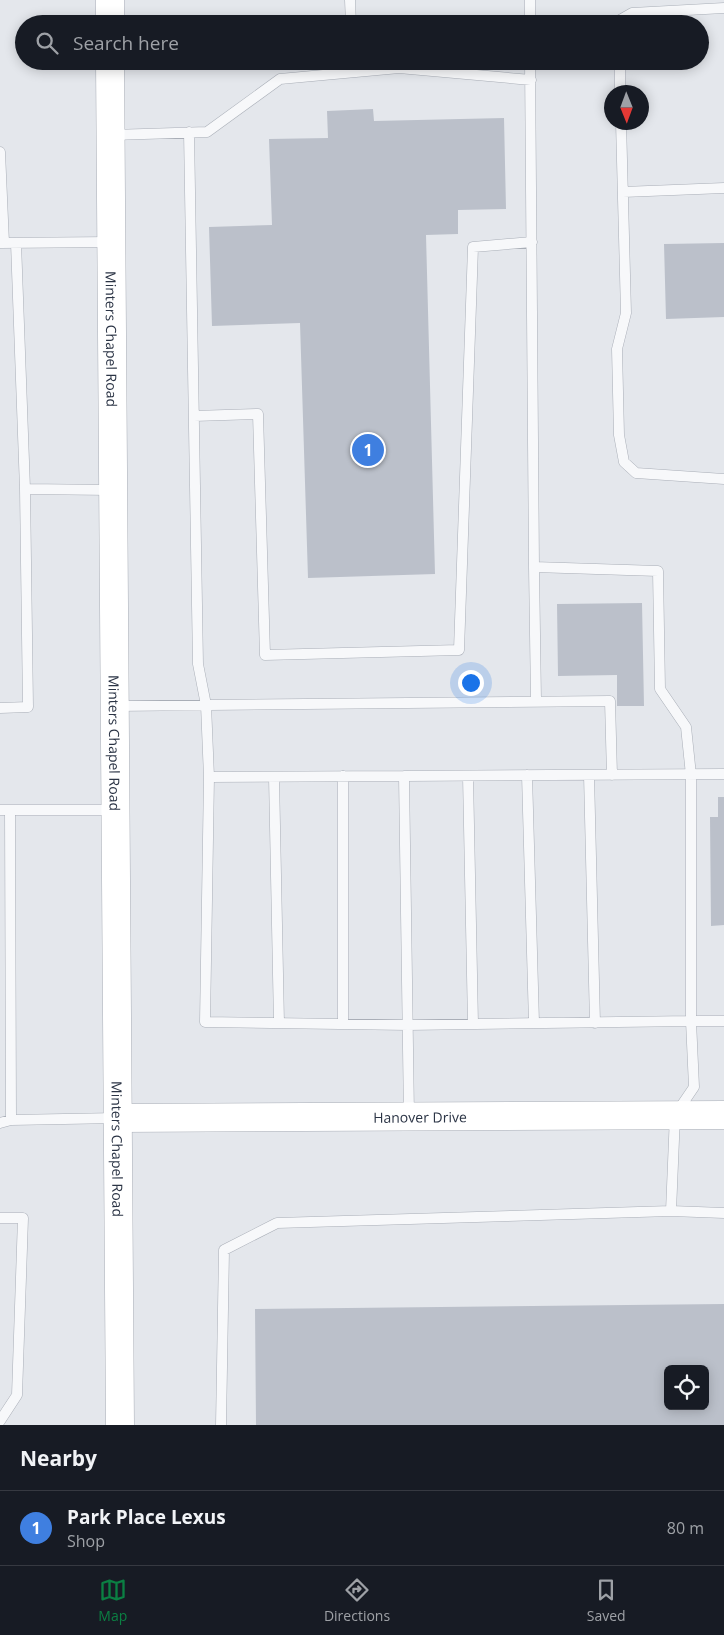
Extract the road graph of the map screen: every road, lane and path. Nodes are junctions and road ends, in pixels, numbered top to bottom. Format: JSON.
{"nodes":[{"id":1,"x":110,"y":0,"type":"edge"},
{"id":2,"x":350,"y":0,"type":"edge"},
{"id":3,"x":530,"y":0,"type":"edge"},
{"id":4,"x":724,"y":8,"type":"edge"},
{"id":5,"x":110,"y":15,"type":"edge"},
{"id":6,"x":351,"y":15,"type":"edge"},
{"id":7,"x":530,"y":15,"type":"edge"},
{"id":8,"x":628,"y":15,"type":"edge"},
{"id":9,"x":110,"y":70,"type":"edge"},
{"id":10,"x":376,"y":70,"type":"edge"},
{"id":11,"x":421,"y":70,"type":"edge"},
{"id":12,"x":530,"y":70,"type":"edge"},
{"id":13,"x":620,"y":70,"type":"edge"},
{"id":14,"x":352,"y":72,"type":"joint"},
{"id":15,"x":530,"y":80,"type":"junction"},
{"id":16,"x":620,"y":85,"type":"edge"},
{"id":17,"x":621,"y":130,"type":"edge"},
{"id":18,"x":189,"y":132,"type":"junction"},
{"id":19,"x":111,"y":135,"type":"junction"},
{"id":20,"x":0,"y":152,"type":"edge"},
{"id":21,"x":724,"y":188,"type":"edge"},
{"id":22,"x":623,"y":192,"type":"junction"},
{"id":23,"x":112,"y":242,"type":"junction"},
{"id":24,"x":532,"y":242,"type":"junction"},
{"id":25,"x":2,"y":243,"type":"edge"},
{"id":26,"x":16,"y":243,"type":"junction"},
{"id":27,"x":194,"y":416,"type":"junction"},
{"id":28,"x":724,"y":479,"type":"edge"},
{"id":29,"x":25,"y":489,"type":"junction"},
{"id":30,"x":113,"y":490,"type":"junction"},
{"id":31,"x":534,"y":567,"type":"junction"},
{"id":32,"x":536,"y":701,"type":"junction"},
{"id":33,"x":206,"y":705,"type":"junction"},
{"id":34,"x":115,"y":706,"type":"junction"},
{"id":35,"x":0,"y":708,"type":"edge"},
{"id":36,"x":724,"y":774,"type":"edge"},
{"id":37,"x":528,"y":775,"type":"junction"},
{"id":38,"x":589,"y":775,"type":"junction"},
{"id":39,"x":612,"y":775,"type":"junction"},
{"id":40,"x":690,"y":775,"type":"junction"},
{"id":41,"x":343,"y":776,"type":"junction"},
{"id":42,"x":404,"y":776,"type":"junction"},
{"id":43,"x":468,"y":776,"type":"junction"},
{"id":44,"x":209,"y":777,"type":"junction"},
{"id":45,"x":274,"y":777,"type":"junction"},
{"id":46,"x":5,"y":810,"type":"edge"},
{"id":47,"x":116,"y":810,"type":"junction"},
{"id":48,"x":691,"y":1021,"type":"junction"},
{"id":49,"x":724,"y":1022,"type":"edge"},
{"id":50,"x":279,"y":1023,"type":"junction"},
{"id":51,"x":534,"y":1023,"type":"junction"},
{"id":52,"x":595,"y":1023,"type":"junction"},
{"id":53,"x":343,"y":1024,"type":"junction"},
{"id":54,"x":473,"y":1024,"type":"junction"},
{"id":55,"x":408,"y":1025,"type":"junction"},
{"id":56,"x":724,"y":1115,"type":"edge"},
{"id":57,"x":675,"y":1116,"type":"junction"},
{"id":58,"x":409,"y":1117,"type":"junction"},
{"id":59,"x":118,"y":1118,"type":"junction"},
{"id":60,"x":11,"y":1120,"type":"junction"},
{"id":61,"x":0,"y":1123,"type":"edge"},
{"id":62,"x":671,"y":1211,"type":"junction"},
{"id":63,"x":724,"y":1213,"type":"edge"},
{"id":64,"x":0,"y":1218,"type":"edge"},
{"id":65,"x":0,"y":1421,"type":"edge"},
{"id":66,"x":120,"y":1425,"type":"edge"},
{"id":67,"x":221,"y":1425,"type":"edge"}],
"edges":[{"from":1,"to":5,"type":"street"},
{"from":2,"to":6,"type":"lane"},
{"from":3,"to":7,"type":"lane"},
{"from":4,"to":8,"type":"lane"},
{"from":9,"to":19,"type":"street","name":"Minters Chapel Road"},
{"from":10,"to":14,"type":"lane"},
{"from":11,"to":15,"type":"lane"},
{"from":12,"to":15,"type":"lane"},
{"from":13,"to":16,"type":"lane"},
{"from":14,"to":18,"type":"lane"},
{"from":15,"to":24,"type":"lane"},
{"from":17,"to":22,"type":"lane"},
{"from":18,"to":19,"type":"lane"},
{"from":18,"to":27,"type":"lane"},
{"from":19,"to":23,"type":"street","name":"Minters Chapel Road"},
{"from":20,"to":25,"type":"lane"},
{"from":21,"to":22,"type":"lane"},
{"from":22,"to":28,"type":"lane"},
{"from":23,"to":26,"type":"lane"},
{"from":23,"to":30,"type":"street","name":"Minters Chapel Road"},
{"from":24,"to":27,"type":"lane"},
{"from":24,"to":31,"type":"lane"},
{"from":25,"to":26,"type":"lane"},
{"from":26,"to":29,"type":"lane"},
{"from":27,"to":33,"type":"lane"},
{"from":29,"to":30,"type":"lane"},
{"from":29,"to":35,"type":"lane"},
{"from":30,"to":34,"type":"street","name":"Minters Chapel Road"},
{"from":31,"to":32,"type":"lane"},
{"from":31,"to":40,"type":"lane"},
{"from":32,"to":33,"type":"lane"},
{"from":32,"to":39,"type":"lane"},
{"from":33,"to":34,"type":"lane"},
{"from":33,"to":44,"type":"lane"},
{"from":34,"to":47,"type":"street","name":"Minters Chapel Road"},
{"from":36,"to":40,"type":"lane"},
{"from":37,"to":38,"type":"lane"},
{"from":37,"to":43,"type":"lane"},
{"from":37,"to":51,"type":"lane"},
{"from":38,"to":39,"type":"lane"},
{"from":38,"to":52,"type":"lane"},
{"from":39,"to":40,"type":"lane"},
{"from":40,"to":48,"type":"lane"},
{"from":41,"to":42,"type":"lane"},
{"from":41,"to":45,"type":"lane"},
{"from":41,"to":53,"type":"lane"},
{"from":42,"to":43,"type":"lane"},
{"from":42,"to":55,"type":"lane"},
{"from":43,"to":54,"type":"lane"},
{"from":44,"to":45,"type":"lane"},
{"from":44,"to":50,"type":"lane"},
{"from":45,"to":50,"type":"lane"},
{"from":46,"to":47,"type":"lane"},
{"from":46,"to":60,"type":"lane"},
{"from":47,"to":59,"type":"street","name":"Minters Chapel Road"},
{"from":48,"to":49,"type":"lane"},
{"from":48,"to":52,"type":"lane"},
{"from":48,"to":57,"type":"lane"},
{"from":50,"to":53,"type":"lane"},
{"from":51,"to":52,"type":"lane"},
{"from":51,"to":54,"type":"lane"},
{"from":53,"to":55,"type":"lane"},
{"from":54,"to":55,"type":"lane"},
{"from":55,"to":58,"type":"lane"},
{"from":56,"to":57,"type":"street","name":"Hanover Drive"},
{"from":57,"to":58,"type":"street","name":"Hanover Drive"},
{"from":57,"to":62,"type":"lane"},
{"from":58,"to":59,"type":"street","name":"Hanover Drive"},
{"from":59,"to":60,"type":"lane"},
{"from":59,"to":66,"type":"street","name":"Minters Chapel Road"},
{"from":60,"to":61,"type":"lane"},
{"from":62,"to":63,"type":"lane"},
{"from":62,"to":67,"type":"lane"},
{"from":64,"to":65,"type":"lane"}]}
